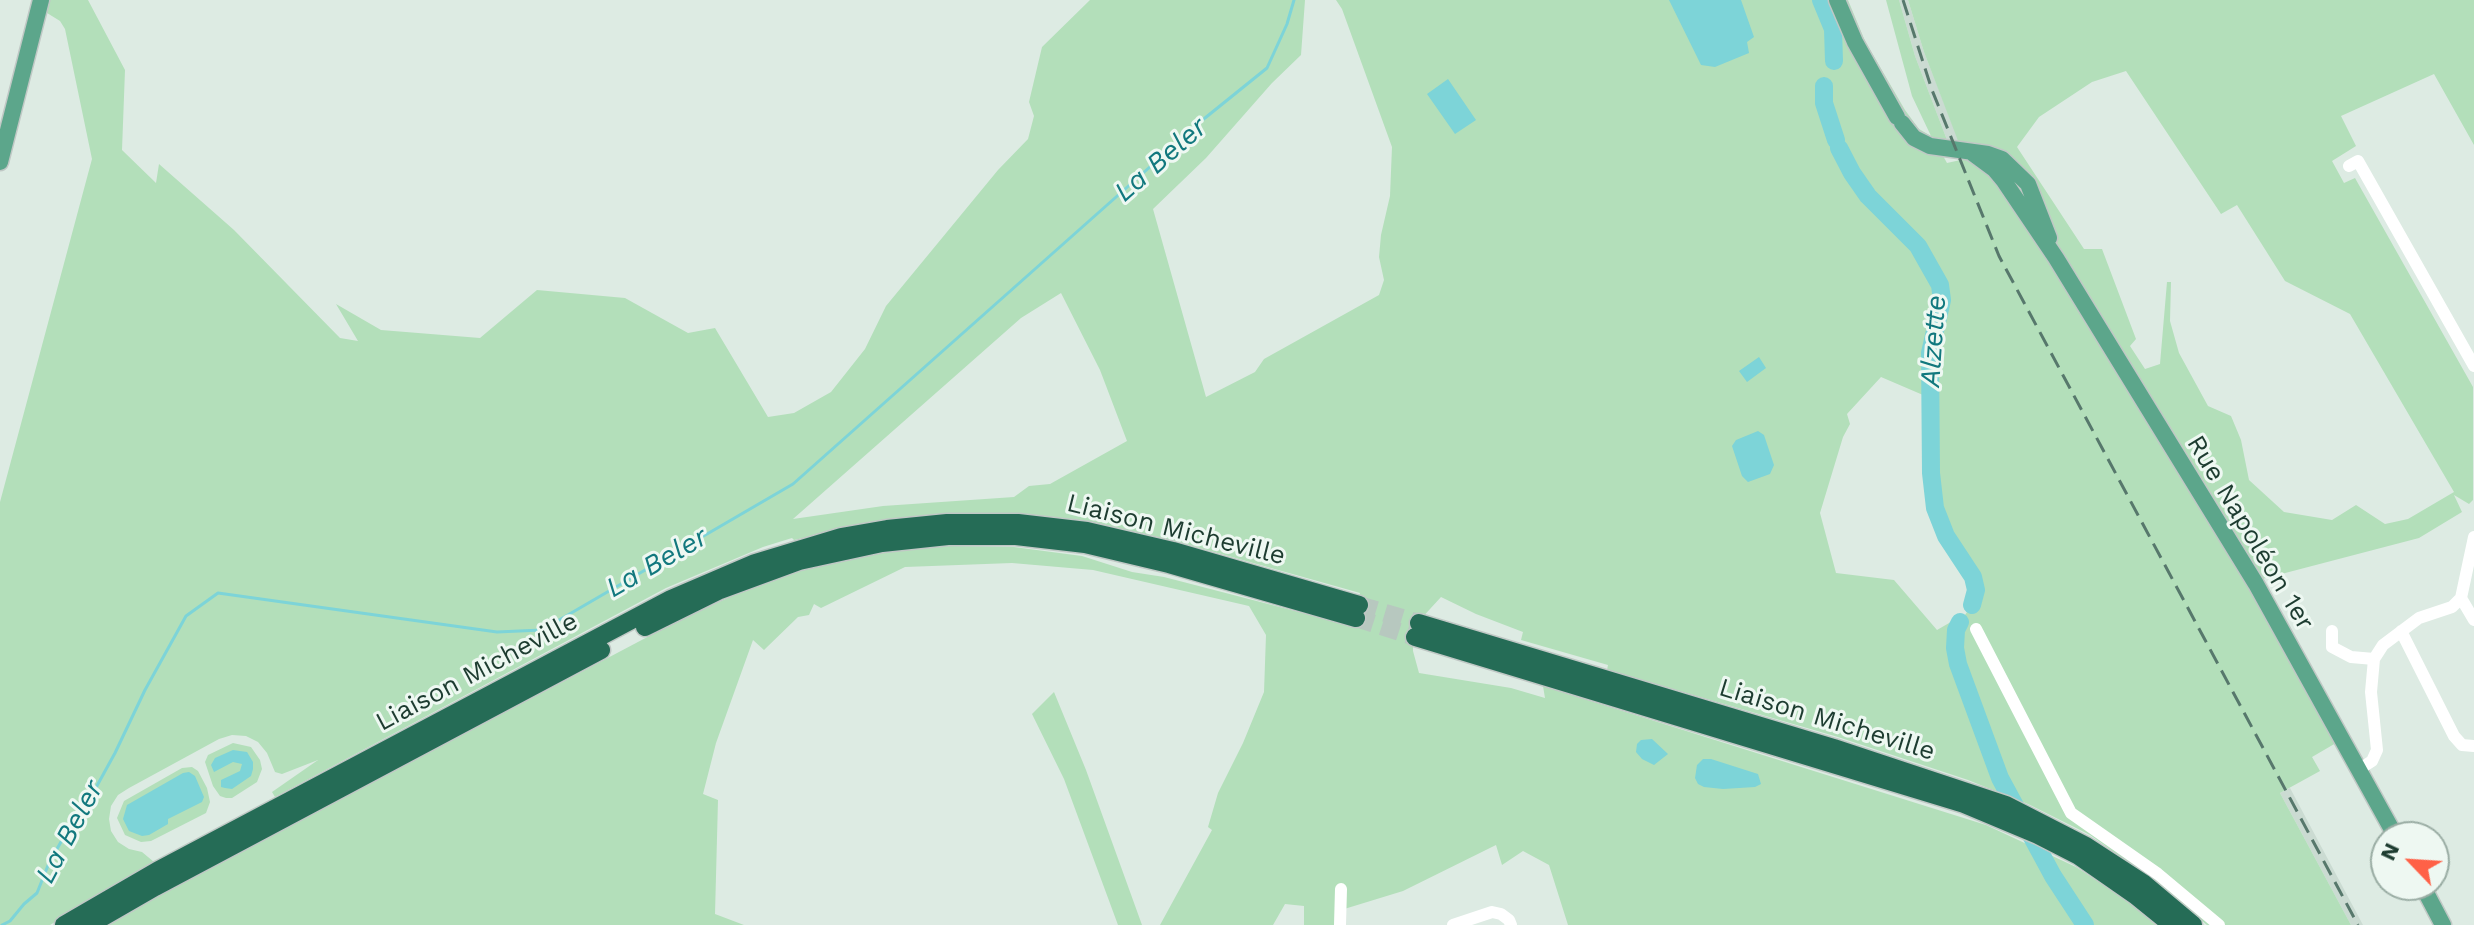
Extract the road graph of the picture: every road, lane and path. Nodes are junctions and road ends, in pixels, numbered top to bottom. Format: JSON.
{"nodes":[{"id":1,"x":41,"y":0,"type":"edge"},
{"id":2,"x":1837,"y":0,"type":"edge"},
{"id":3,"x":0,"y":162,"type":"edge"},
{"id":4,"x":2349,"y":166,"type":"dead end"},
{"id":5,"x":2474,"y":366,"type":"edge"},
{"id":6,"x":2474,"y":537,"type":"edge"},
{"id":7,"x":2471,"y":564,"type":"edge"},
{"id":8,"x":2461,"y":598,"type":"junction"},
{"id":9,"x":2474,"y":620,"type":"edge"},
{"id":10,"x":1976,"y":629,"type":"dead end"},
{"id":11,"x":2332,"y":631,"type":"dead end"},
{"id":12,"x":2401,"y":631,"type":"junction"},
{"id":13,"x":2374,"y":659,"type":"junction"},
{"id":14,"x":2474,"y":746,"type":"edge"},
{"id":15,"x":2358,"y":770,"type":"junction"},
{"id":16,"x":2022,"y":820,"type":"junction"},
{"id":17,"x":2387,"y":821,"type":"edge"},
{"id":18,"x":1341,"y":889,"type":"dead end"},
{"id":19,"x":2430,"y":901,"type":"edge"},
{"id":20,"x":64,"y":925,"type":"edge"},
{"id":21,"x":89,"y":925,"type":"edge"},
{"id":22,"x":1340,"y":925,"type":"edge"},
{"id":23,"x":1453,"y":925,"type":"edge"},
{"id":24,"x":1511,"y":925,"type":"edge"},
{"id":25,"x":2172,"y":925,"type":"edge"},
{"id":26,"x":2193,"y":925,"type":"edge"},
{"id":27,"x":2219,"y":925,"type":"edge"},
{"id":28,"x":2443,"y":925,"type":"edge"}],
"edges":[{"from":1,"to":3,"type":"main road"},
{"from":2,"to":15,"type":"main road","name":"Rue Napoléon 1er"},
{"from":4,"to":5,"type":"street"},
{"from":6,"to":7,"type":"street"},
{"from":7,"to":8,"type":"street"},
{"from":8,"to":9,"type":"street"},
{"from":8,"to":12,"type":"street"},
{"from":10,"to":27,"type":"street"},
{"from":11,"to":13,"type":"street"},
{"from":12,"to":13,"type":"street"},
{"from":12,"to":14,"type":"street"},
{"from":13,"to":15,"type":"street"},
{"from":15,"to":17,"type":"main road","name":"Rue Napoléon 1er"},
{"from":16,"to":16,"type":"highway","name":"Liaison Micheville"},
{"from":16,"to":25,"type":"highway","name":"Liaison Micheville"},
{"from":16,"to":26,"type":"highway","name":"Liaison Micheville"},
{"from":18,"to":22,"type":"street"},
{"from":19,"to":28,"type":"main road"},
{"from":20,"to":21,"type":"highway","name":"Liaison Micheville"},
{"from":23,"to":24,"type":"street"}]}
